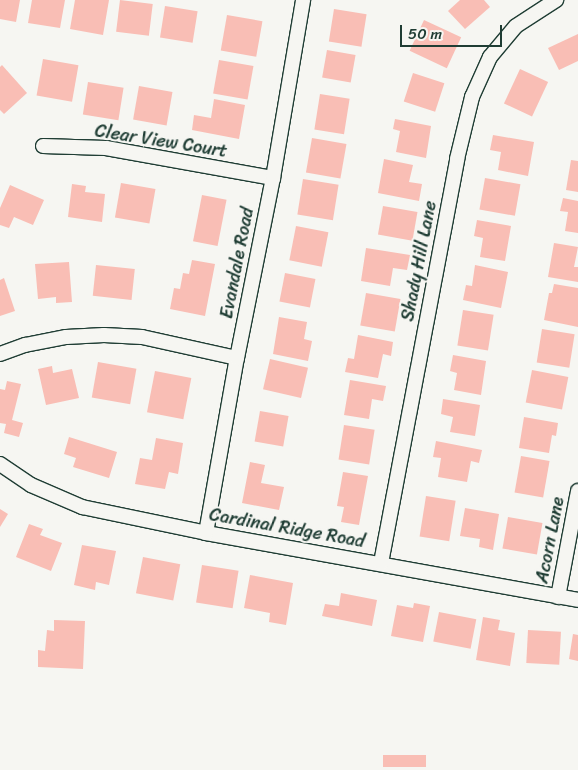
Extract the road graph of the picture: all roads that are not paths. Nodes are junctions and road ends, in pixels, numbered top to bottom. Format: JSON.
{"nodes":[{"id":1,"x":303,"y":0,"type":"edge"},
{"id":2,"x":556,"y":0,"type":"edge"},
{"id":3,"x":43,"y":146,"type":"dead end"},
{"id":4,"x":273,"y":178,"type":"junction"},
{"id":5,"x":0,"y":354,"type":"edge"},
{"id":6,"x":237,"y":358,"type":"junction"},
{"id":7,"x":0,"y":464,"type":"edge"},
{"id":8,"x":578,"y":491,"type":"edge"},
{"id":9,"x":206,"y":533,"type":"junction"},
{"id":10,"x":381,"y":563,"type":"junction"},
{"id":11,"x":558,"y":597,"type":"junction"},
{"id":12,"x":578,"y":600,"type":"edge"}],
"edges":[{"from":1,"to":4,"type":"street","name":"Evandale Road"},
{"from":2,"to":10,"type":"street","name":"Shady Hill Lane"},
{"from":3,"to":4,"type":"street","name":"Clear View Court"},
{"from":4,"to":6,"type":"street","name":"Evandale Road"},
{"from":5,"to":6,"type":"street"},
{"from":6,"to":9,"type":"street","name":"Evandale Road"},
{"from":7,"to":9,"type":"street","name":"Cardinal Ridge Road"},
{"from":8,"to":11,"type":"street","name":"Acorn Lane"},
{"from":9,"to":10,"type":"street","name":"Cardinal Ridge Road"},
{"from":10,"to":11,"type":"street","name":"Cardinal Ridge Road"},
{"from":11,"to":12,"type":"street","name":"Cardinal Ridge Road"}]}
